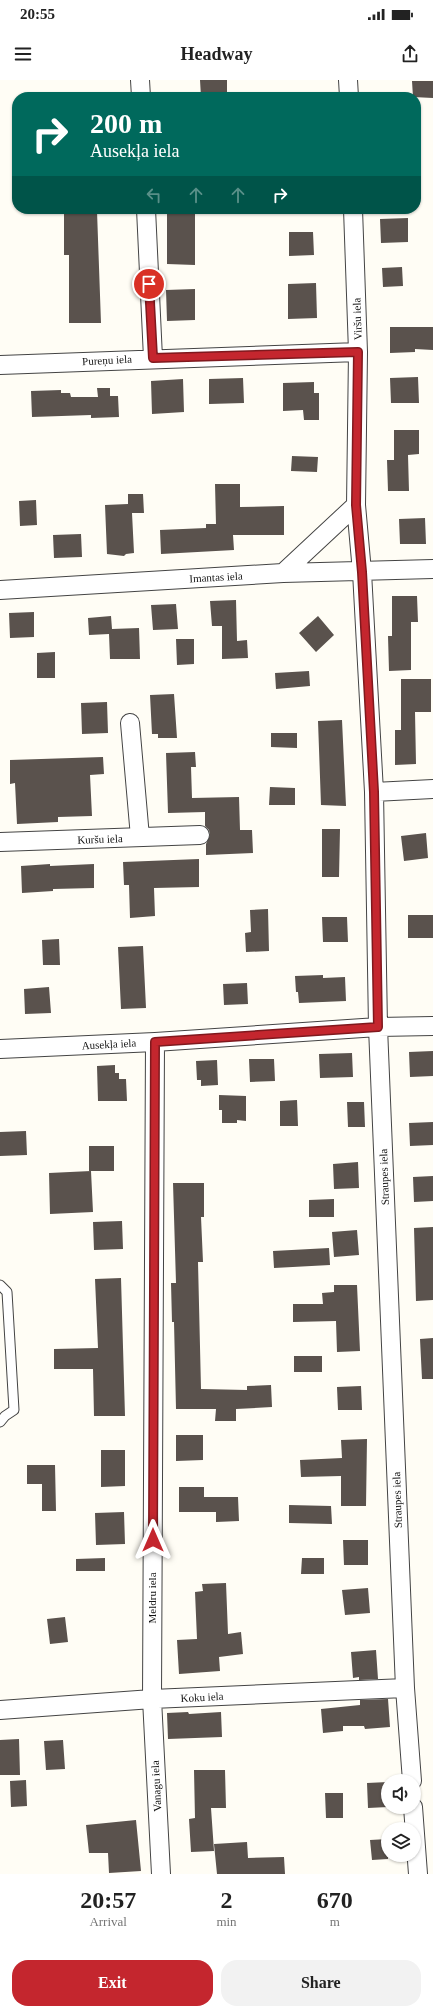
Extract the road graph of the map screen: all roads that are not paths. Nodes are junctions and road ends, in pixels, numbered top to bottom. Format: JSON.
{"nodes":[{"id":1,"x":140,"y":80,"type":"edge"},
{"id":2,"x":348,"y":80,"type":"edge"},
{"id":3,"x":141,"y":92,"type":"edge"},
{"id":4,"x":349,"y":92,"type":"edge"},
{"id":5,"x":146,"y":214,"type":"edge"},
{"id":6,"x":353,"y":214,"type":"edge"},
{"id":7,"x":358,"y":352,"type":"junction"},
{"id":8,"x":153,"y":358,"type":"junction"},
{"id":9,"x":0,"y":365,"type":"edge"},
{"id":10,"x":356,"y":505,"type":"junction"},
{"id":11,"x":433,"y":569,"type":"edge"},
{"id":12,"x":362,"y":572,"type":"junction"},
{"id":13,"x":283,"y":573,"type":"junction"},
{"id":14,"x":0,"y":590,"type":"edge"},
{"id":15,"x":130,"y":723,"type":"dead end"},
{"id":16,"x":433,"y":788,"type":"edge"},
{"id":17,"x":374,"y":792,"type":"junction"},
{"id":18,"x":200,"y":835,"type":"dead end"},
{"id":19,"x":140,"y":837,"type":"junction"},
{"id":20,"x":0,"y":842,"type":"edge"},
{"id":21,"x":433,"y":1026,"type":"edge"},
{"id":22,"x":378,"y":1027,"type":"junction"},
{"id":23,"x":155,"y":1042,"type":"junction"},
{"id":24,"x":0,"y":1049,"type":"edge"},
{"id":25,"x":0,"y":1284,"type":"edge"},
{"id":26,"x":0,"y":1422,"type":"edge"},
{"id":27,"x":405,"y":1688,"type":"junction"},
{"id":28,"x":152,"y":1699,"type":"junction"},
{"id":29,"x":0,"y":1710,"type":"edge"},
{"id":30,"x":411,"y":1774,"type":"edge"},
{"id":31,"x":414,"y":1814,"type":"edge"},
{"id":32,"x":161,"y":1874,"type":"edge"},
{"id":33,"x":418,"y":1874,"type":"edge"}],
"edges":[{"from":1,"to":3,"type":"street"},
{"from":2,"to":4,"type":"street"},
{"from":5,"to":8,"type":"street"},
{"from":6,"to":7,"type":"street","name":"Viršu iela"},
{"from":7,"to":8,"type":"street","name":"Pureņu iela"},
{"from":7,"to":10,"type":"street","name":"Viršu iela"},
{"from":8,"to":9,"type":"street","name":"Pureņu iela"},
{"from":10,"to":12,"type":"street","name":"Viršu iela"},
{"from":10,"to":13,"type":"street"},
{"from":11,"to":12,"type":"street","name":"Imantas iela"},
{"from":12,"to":13,"type":"street","name":"Imantas iela"},
{"from":12,"to":17,"type":"street","name":"Straupes iela"},
{"from":13,"to":14,"type":"street","name":"Imantas iela"},
{"from":15,"to":19,"type":"street"},
{"from":16,"to":17,"type":"street"},
{"from":17,"to":22,"type":"street","name":"Straupes iela"},
{"from":18,"to":19,"type":"street","name":"Kuršu iela"},
{"from":19,"to":20,"type":"street","name":"Kuršu iela"},
{"from":21,"to":22,"type":"street","name":"Ausekļa iela"},
{"from":22,"to":23,"type":"street","name":"Ausekļa iela"},
{"from":22,"to":27,"type":"street","name":"Straupes iela"},
{"from":23,"to":24,"type":"street","name":"Ausekļa iela"},
{"from":23,"to":28,"type":"street","name":"Meldru iela"},
{"from":25,"to":26,"type":"lane"},
{"from":27,"to":28,"type":"street","name":"Koku iela"},
{"from":27,"to":30,"type":"street","name":"Straupes iela"},
{"from":28,"to":29,"type":"street","name":"Koku iela"},
{"from":28,"to":32,"type":"street","name":"Vanagu iela"},
{"from":31,"to":33,"type":"street"}]}
